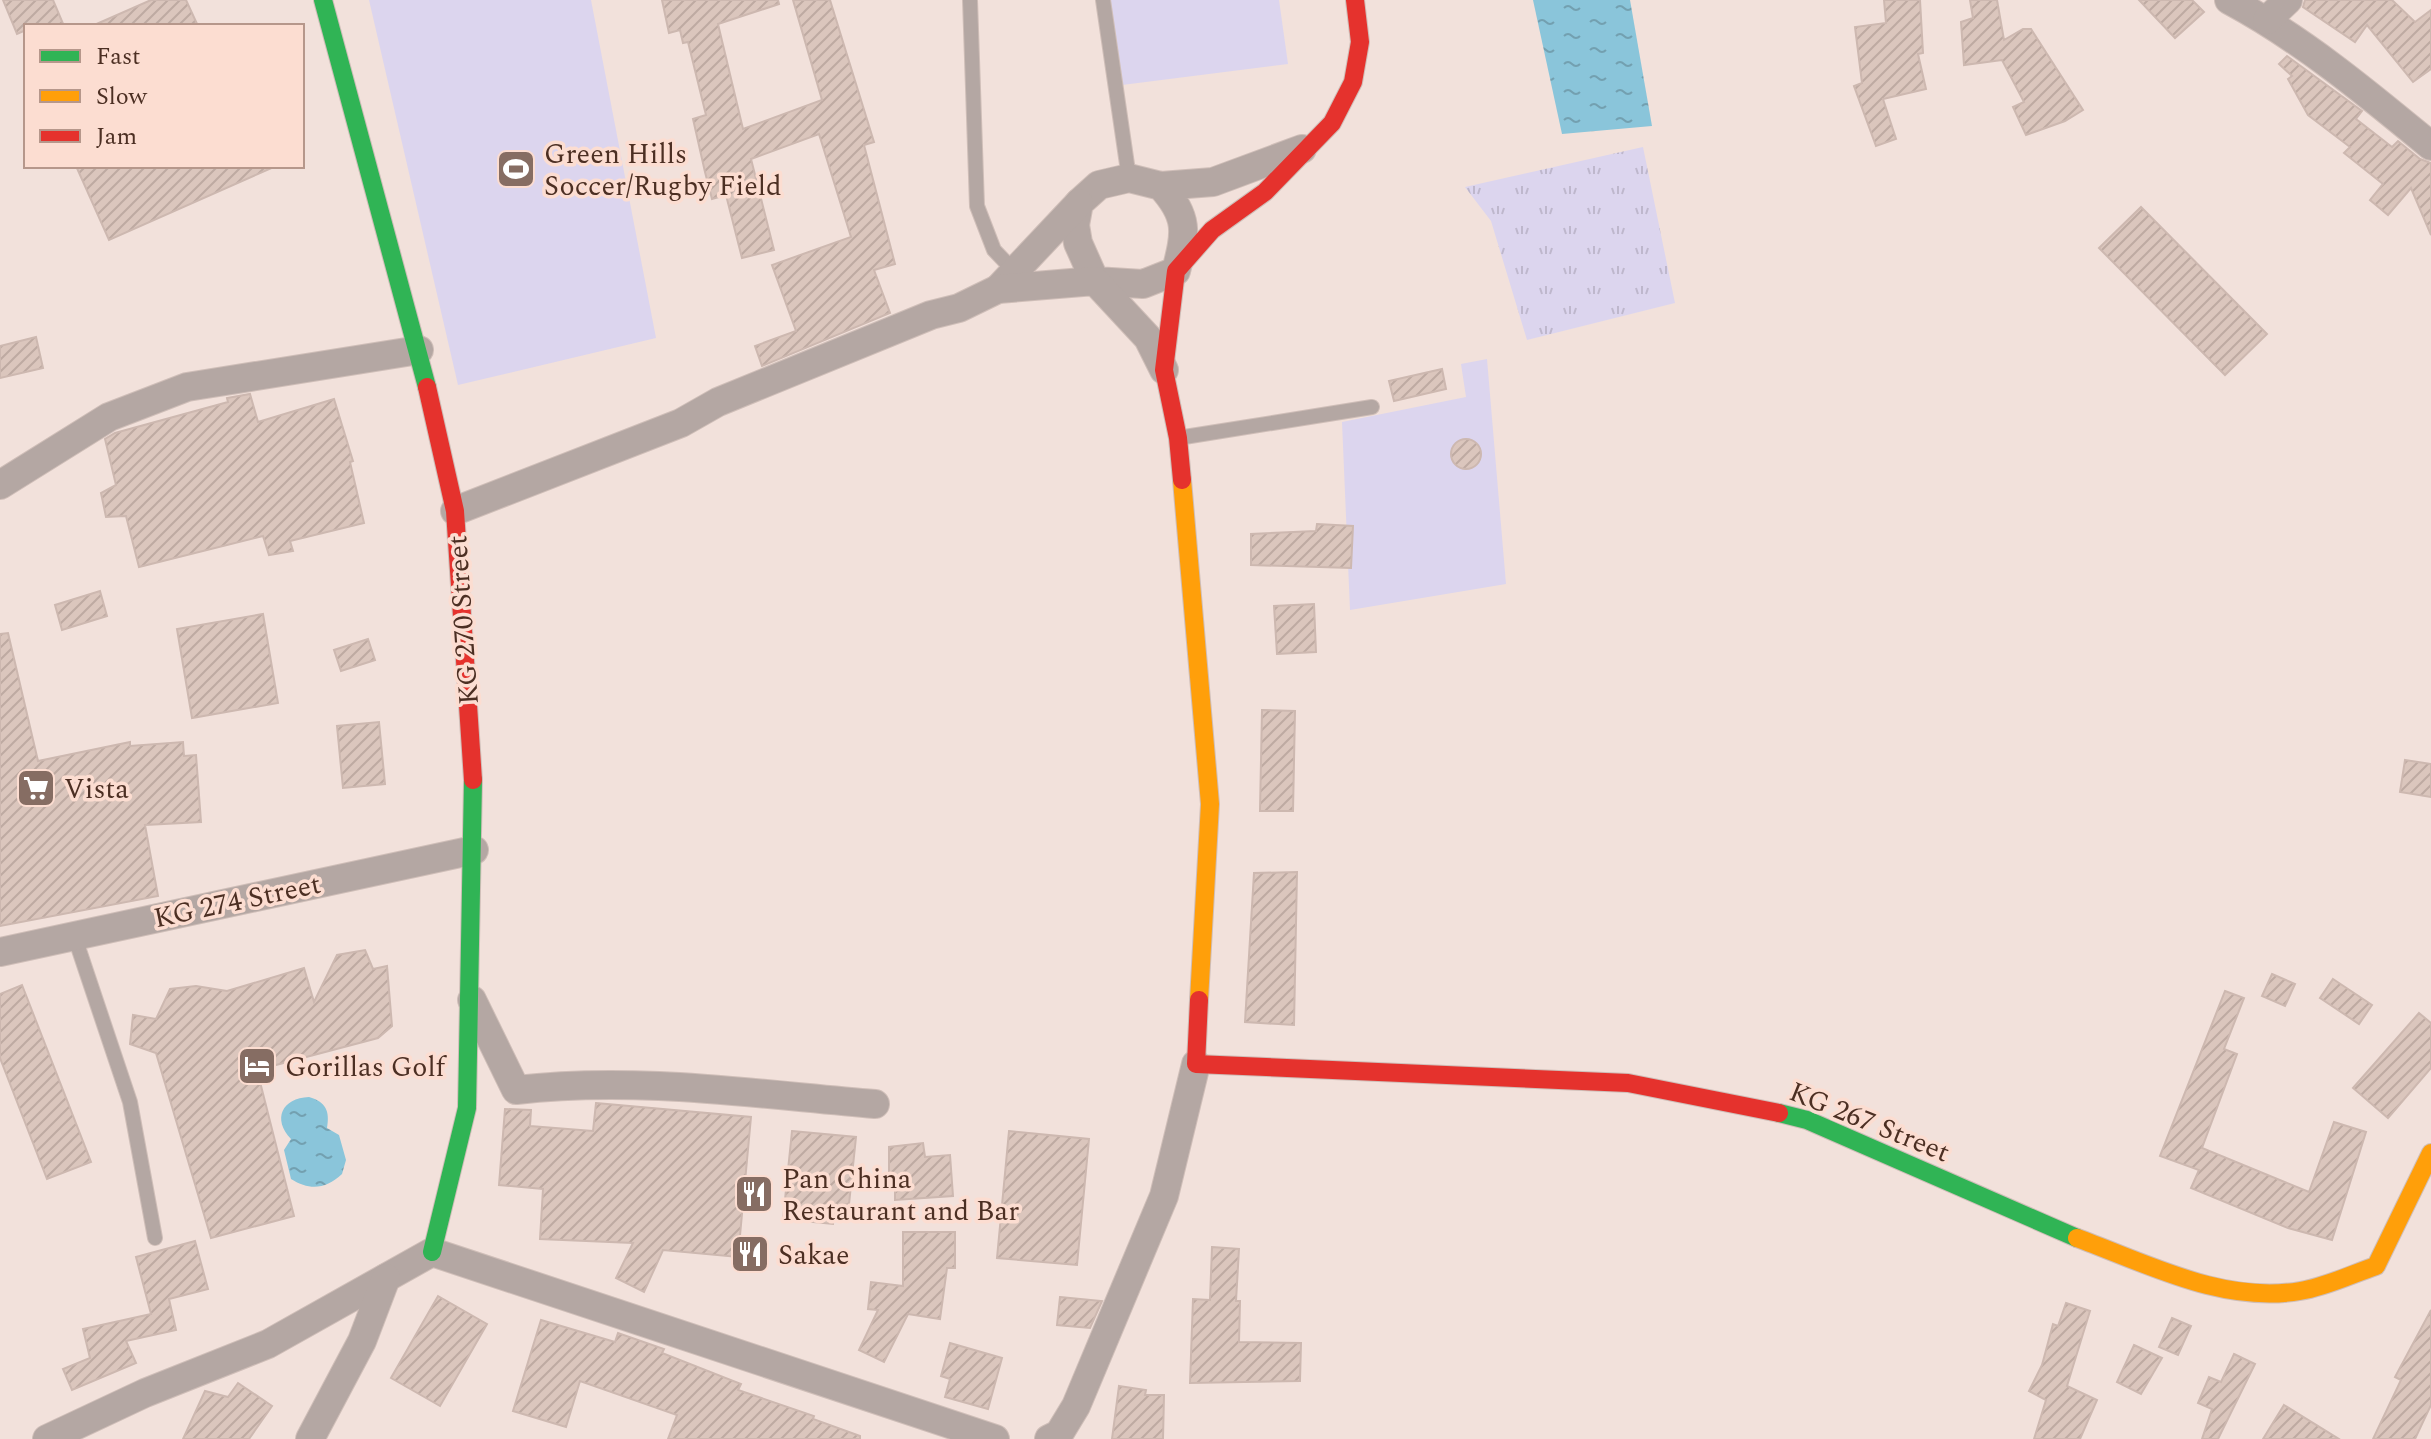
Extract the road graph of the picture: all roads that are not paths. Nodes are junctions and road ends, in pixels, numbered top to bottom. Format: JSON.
{"nodes":[{"id":1,"x":323,"y":0,"type":"edge"},
{"id":2,"x":970,"y":0,"type":"edge"},
{"id":3,"x":1103,"y":0,"type":"edge"},
{"id":4,"x":1355,"y":0,"type":"edge"},
{"id":5,"x":2229,"y":0,"type":"edge"},
{"id":6,"x":2288,"y":0,"type":"edge"},
{"id":7,"x":2267,"y":20,"type":"junction"},
{"id":8,"x":2431,"y":146,"type":"edge"},
{"id":9,"x":1307,"y":147,"type":"junction"},
{"id":10,"x":1129,"y":178,"type":"junction"},
{"id":11,"x":1161,"y":186,"type":"junction"},
{"id":12,"x":1079,"y":203,"type":"junction"},
{"id":13,"x":1176,"y":271,"type":"junction"},
{"id":14,"x":1006,"y":280,"type":"junction"},
{"id":15,"x":1095,"y":281,"type":"junction"},
{"id":16,"x":419,"y":350,"type":"junction"},
{"id":17,"x":1164,"y":370,"type":"junction"},
{"id":18,"x":1372,"y":407,"type":"dead end"},
{"id":19,"x":1178,"y":438,"type":"junction"},
{"id":20,"x":0,"y":485,"type":"edge"},
{"id":21,"x":455,"y":511,"type":"junction"},
{"id":22,"x":474,"y":850,"type":"junction"},
{"id":23,"x":74,"y":935,"type":"junction"},
{"id":24,"x":0,"y":952,"type":"edge"},
{"id":25,"x":470,"y":996,"type":"junction"},
{"id":26,"x":1196,"y":1064,"type":"junction"},
{"id":27,"x":875,"y":1104,"type":"dead end"},
{"id":28,"x":2431,"y":1153,"type":"edge"},
{"id":29,"x":155,"y":1238,"type":"dead end"},
{"id":30,"x":432,"y":1252,"type":"junction"},
{"id":31,"x":386,"y":1278,"type":"junction"},
{"id":32,"x":47,"y":1439,"type":"edge"},
{"id":33,"x":310,"y":1439,"type":"edge"},
{"id":34,"x":995,"y":1439,"type":"edge"},
{"id":35,"x":1049,"y":1439,"type":"edge"}],
"edges":[{"from":1,"to":16,"type":"street","name":"KG 270 Street"},
{"from":2,"to":14,"type":"lane"},
{"from":3,"to":10,"type":"lane"},
{"from":4,"to":9,"type":"street"},
{"from":5,"to":7,"type":"street"},
{"from":6,"to":7,"type":"street"},
{"from":7,"to":8,"type":"street"},
{"from":9,"to":11,"type":"street"},
{"from":9,"to":13,"type":"street"},
{"from":10,"to":11,"type":"street"},
{"from":10,"to":12,"type":"street"},
{"from":11,"to":13,"type":"street"},
{"from":12,"to":14,"type":"street"},
{"from":12,"to":15,"type":"street"},
{"from":13,"to":15,"type":"street"},
{"from":13,"to":17,"type":"street"},
{"from":14,"to":15,"type":"street"},
{"from":14,"to":21,"type":"street"},
{"from":15,"to":17,"type":"street"},
{"from":16,"to":20,"type":"street"},
{"from":16,"to":21,"type":"street","name":"KG 270 Street"},
{"from":17,"to":19,"type":"street"},
{"from":18,"to":19,"type":"lane"},
{"from":19,"to":26,"type":"street"},
{"from":21,"to":22,"type":"street","name":"KG 270 Street"},
{"from":22,"to":23,"type":"street","name":"KG 274 Street"},
{"from":22,"to":25,"type":"street","name":"KG 270 Street"},
{"from":23,"to":24,"type":"street","name":"KG 274 Street"},
{"from":23,"to":29,"type":"lane"},
{"from":25,"to":27,"type":"street"},
{"from":25,"to":30,"type":"street","name":"KG 270 Street"},
{"from":26,"to":28,"type":"street","name":"KG 267 Street"},
{"from":26,"to":35,"type":"street"},
{"from":30,"to":31,"type":"street"},
{"from":30,"to":34,"type":"street"},
{"from":31,"to":32,"type":"street"},
{"from":31,"to":33,"type":"street"}]}
